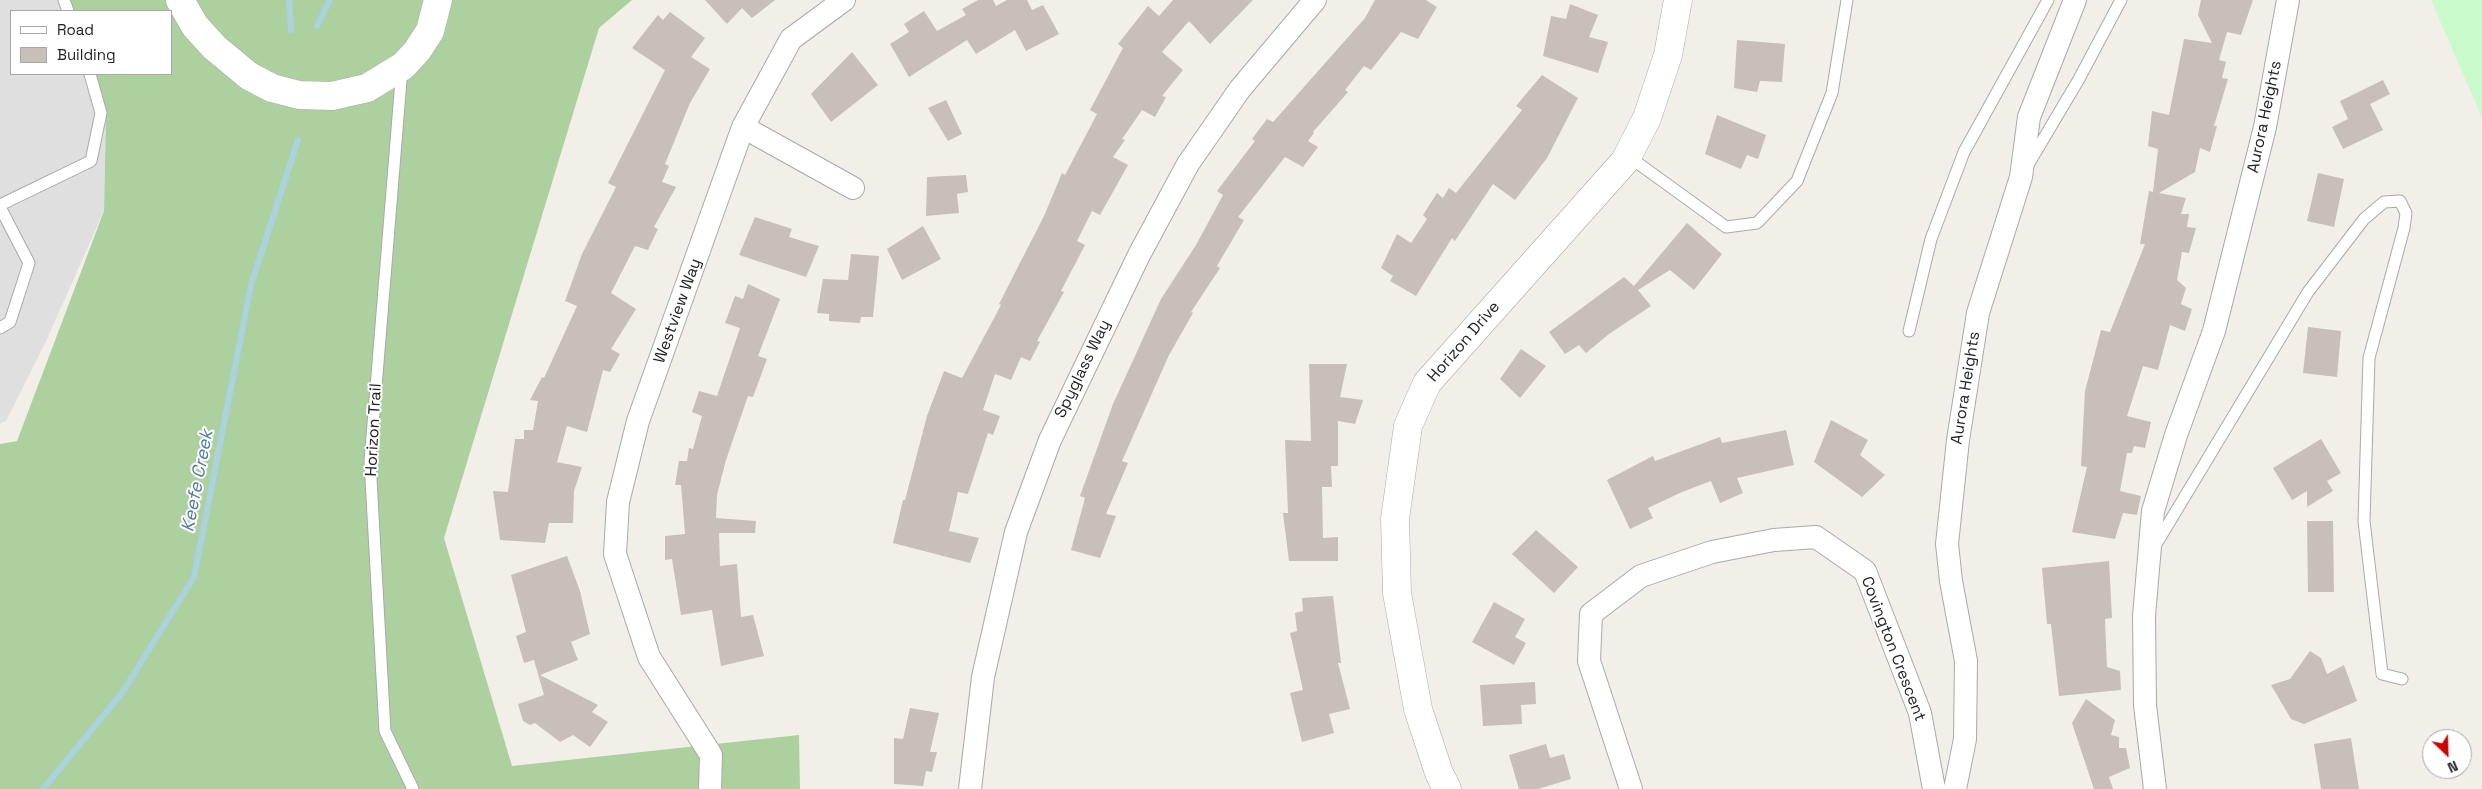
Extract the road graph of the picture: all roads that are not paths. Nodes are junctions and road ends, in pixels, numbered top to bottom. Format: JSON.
{"nodes":[{"id":1,"x":180,"y":0,"type":"edge"},
{"id":2,"x":438,"y":0,"type":"edge"},
{"id":3,"x":844,"y":0,"type":"edge"},
{"id":4,"x":1315,"y":0,"type":"edge"},
{"id":5,"x":1678,"y":0,"type":"edge"},
{"id":6,"x":1846,"y":0,"type":"edge"},
{"id":7,"x":2048,"y":0,"type":"edge"},
{"id":8,"x":2075,"y":0,"type":"edge"},
{"id":9,"x":2121,"y":0,"type":"edge"},
{"id":10,"x":2288,"y":0,"type":"edge"},
{"id":11,"x":403,"y":66,"type":"junction"},
{"id":12,"x":90,"y":75,"type":"edge"},
{"id":13,"x":743,"y":127,"type":"junction"},
{"id":14,"x":1628,"y":156,"type":"junction"},
{"id":15,"x":2021,"y":177,"type":"junction"},
{"id":16,"x":852,"y":188,"type":"dead end"},
{"id":17,"x":0,"y":206,"type":"edge"},
{"id":18,"x":0,"y":328,"type":"edge"},
{"id":19,"x":1909,"y":331,"type":"dead end"},
{"id":20,"x":2149,"y":556,"type":"junction"},
{"id":21,"x":2402,"y":678,"type":"dead end"},
{"id":22,"x":413,"y":789,"type":"edge"},
{"id":23,"x":710,"y":789,"type":"edge"},
{"id":24,"x":970,"y":789,"type":"edge"},
{"id":25,"x":1447,"y":789,"type":"edge"},
{"id":26,"x":1631,"y":789,"type":"edge"},
{"id":27,"x":1934,"y":789,"type":"edge"},
{"id":28,"x":1955,"y":789,"type":"edge"},
{"id":29,"x":2155,"y":789,"type":"edge"}],
"edges":[{"from":1,"to":11,"type":"street"},
{"from":2,"to":11,"type":"street"},
{"from":3,"to":13,"type":"street","name":"Westview Way"},
{"from":4,"to":24,"type":"street","name":"Spyglass Way"},
{"from":5,"to":14,"type":"street","name":"Horizon Drive"},
{"from":6,"to":14,"type":"lane"},
{"from":7,"to":19,"type":"lane"},
{"from":8,"to":15,"type":"street","name":"Aurora Heights"},
{"from":9,"to":15,"type":"lane"},
{"from":10,"to":20,"type":"street","name":"Aurora Heights"},
{"from":11,"to":22,"type":"lane","name":"Horizon Trail"},
{"from":12,"to":17,"type":"lane"},
{"from":13,"to":16,"type":"street"},
{"from":13,"to":23,"type":"street","name":"Westview Way"},
{"from":14,"to":25,"type":"street","name":"Horizon Drive"},
{"from":15,"to":28,"type":"street","name":"Aurora Heights"},
{"from":17,"to":18,"type":"lane"},
{"from":20,"to":21,"type":"lane"},
{"from":20,"to":29,"type":"street","name":"Aurora Heights"},
{"from":26,"to":27,"type":"street","name":"Covington Crescent"}]}
